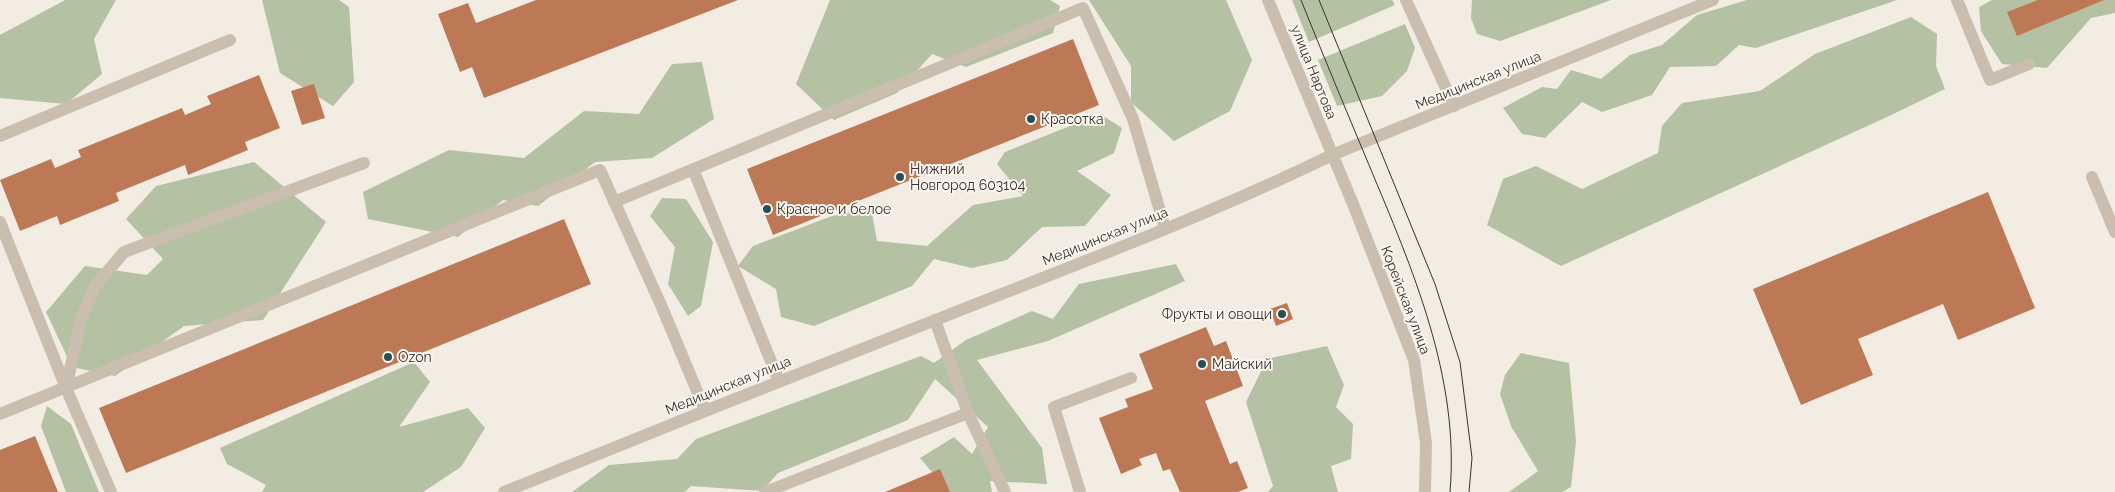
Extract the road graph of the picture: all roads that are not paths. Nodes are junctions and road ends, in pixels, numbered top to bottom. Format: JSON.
{"nodes":[{"id":1,"x":1268,"y":0,"type":"edge"},
{"id":2,"x":1406,"y":0,"type":"edge"},
{"id":3,"x":1713,"y":0,"type":"edge"},
{"id":4,"x":1957,"y":0,"type":"edge"},
{"id":5,"x":230,"y":40,"type":"dead end"},
{"id":6,"x":2029,"y":64,"type":"dead end"},
{"id":7,"x":1454,"y":106,"type":"junction"},
{"id":8,"x":0,"y":136,"type":"edge"},
{"id":9,"x":1332,"y":155,"type":"junction"},
{"id":10,"x":364,"y":163,"type":"dead end"},
{"id":11,"x":694,"y":169,"type":"junction"},
{"id":12,"x":2092,"y":177,"type":"dead end"},
{"id":13,"x":614,"y":202,"type":"junction"},
{"id":14,"x":0,"y":222,"type":"edge"},
{"id":15,"x":1165,"y":228,"type":"junction"},
{"id":16,"x":2115,"y":232,"type":"edge"},
{"id":17,"x":935,"y":320,"type":"junction"},
{"id":18,"x":1131,"y":378,"type":"dead end"},
{"id":19,"x":779,"y":381,"type":"junction"},
{"id":20,"x":66,"y":388,"type":"junction"},
{"id":21,"x":705,"y":410,"type":"junction"},
{"id":22,"x":968,"y":413,"type":"junction"},
{"id":23,"x":0,"y":414,"type":"edge"},
{"id":24,"x":111,"y":492,"type":"edge"},
{"id":25,"x":504,"y":492,"type":"edge"},
{"id":26,"x":765,"y":492,"type":"edge"},
{"id":27,"x":1005,"y":492,"type":"edge"},
{"id":28,"x":1080,"y":492,"type":"edge"},
{"id":29,"x":1425,"y":492,"type":"edge"}],
"edges":[{"from":1,"to":9,"type":"street","name":"улица Нартова"},
{"from":2,"to":7,"type":"street"},
{"from":3,"to":7,"type":"street","name":"Медицинская улица"},
{"from":4,"to":6,"type":"street"},
{"from":5,"to":8,"type":"street"},
{"from":7,"to":9,"type":"street","name":"Медицинская улица"},
{"from":9,"to":15,"type":"street","name":"Медицинская улица"},
{"from":9,"to":29,"type":"street","name":"Корейская улица"},
{"from":10,"to":20,"type":"street"},
{"from":11,"to":13,"type":"street"},
{"from":11,"to":15,"type":"street"},
{"from":11,"to":19,"type":"street"},
{"from":12,"to":16,"type":"street"},
{"from":13,"to":20,"type":"street"},
{"from":13,"to":21,"type":"street"},
{"from":14,"to":20,"type":"street"},
{"from":15,"to":17,"type":"street","name":"Медицинская улица"},
{"from":17,"to":19,"type":"street","name":"Медицинская улица"},
{"from":17,"to":22,"type":"street"},
{"from":18,"to":28,"type":"street"},
{"from":19,"to":21,"type":"street","name":"Медицинская улица"},
{"from":20,"to":23,"type":"street"},
{"from":20,"to":24,"type":"street"},
{"from":21,"to":25,"type":"street","name":"Медицинская улица"},
{"from":22,"to":26,"type":"street"},
{"from":22,"to":27,"type":"street"}]}
